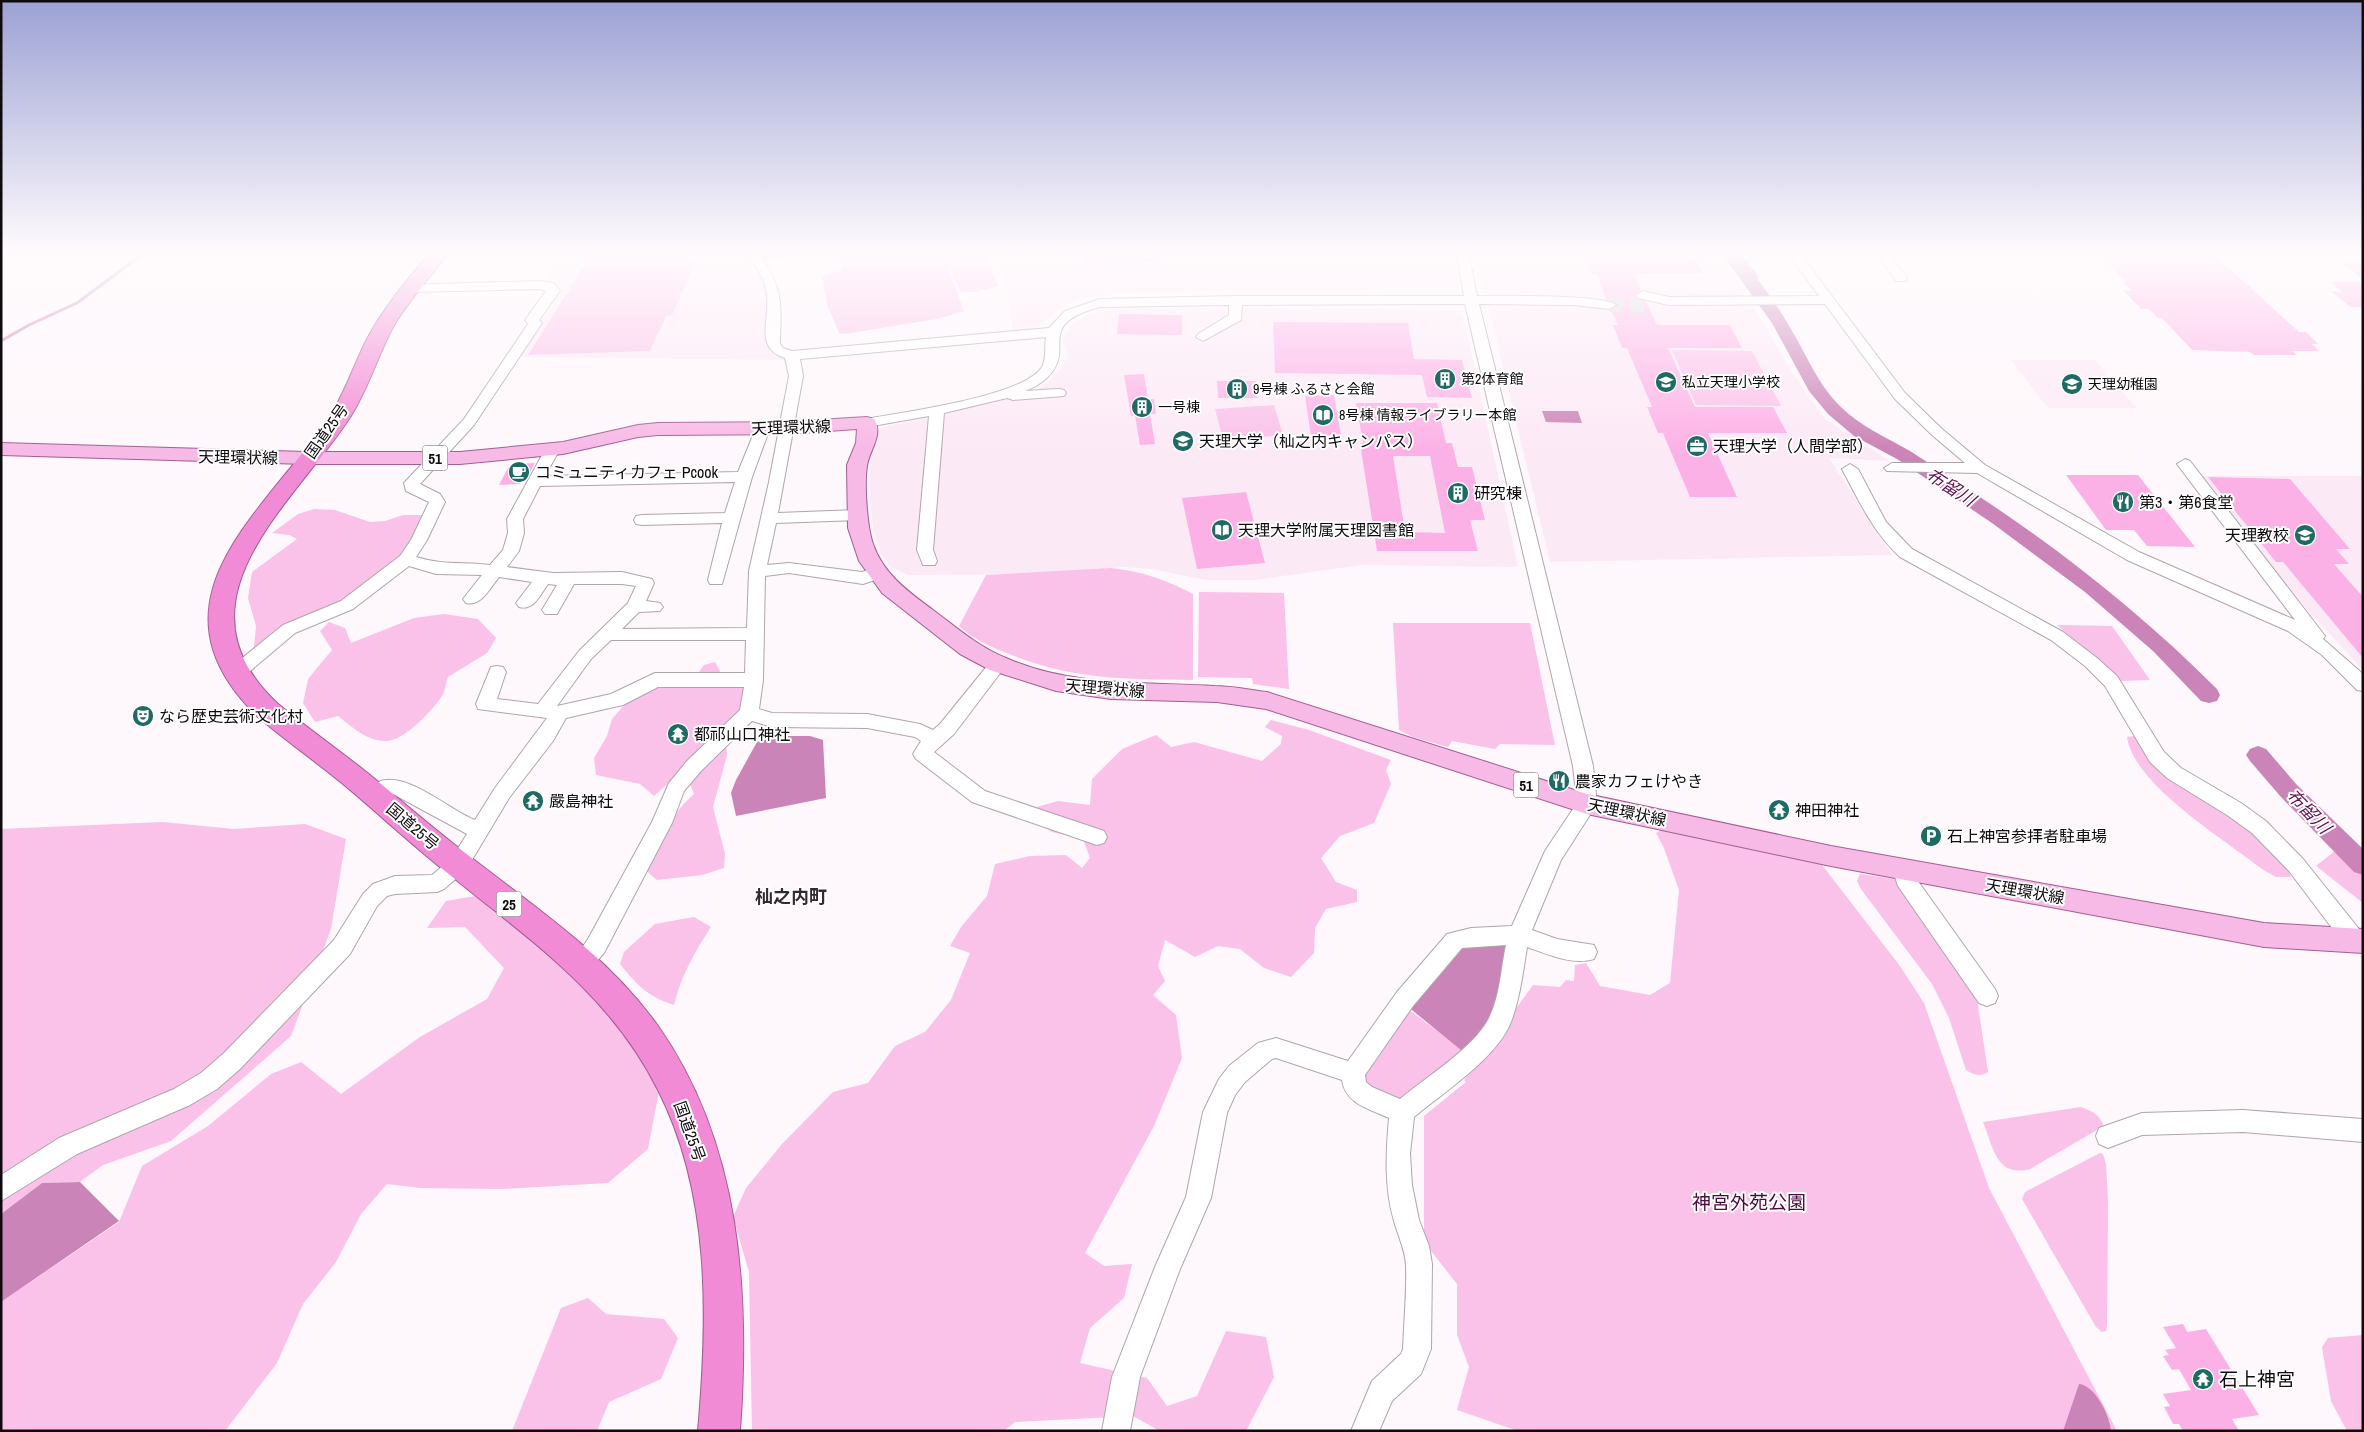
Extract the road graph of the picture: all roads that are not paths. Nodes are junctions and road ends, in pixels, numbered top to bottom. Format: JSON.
{"nodes":[{"id":1,"x":391,"y":318,"type":"edge"},
{"id":2,"x":533,"y":318,"type":"edge"},
{"id":3,"x":774,"y":318,"type":"edge"},
{"id":4,"x":1064,"y":318,"type":"edge"},
{"id":5,"x":1235,"y":318,"type":"edge"},
{"id":6,"x":1475,"y":318,"type":"edge"},
{"id":7,"x":1843,"y":318,"type":"edge"},
{"id":8,"x":1053,"y":332,"type":"junction"},
{"id":9,"x":1203,"y":337,"type":"dead end"},
{"id":10,"x":792,"y":355,"type":"junction"},
{"id":11,"x":1059,"y":393,"type":"dead end"},
{"id":12,"x":991,"y":397,"type":"junction"},
{"id":13,"x":937,"y":409,"type":"junction"},
{"id":14,"x":867,"y":423,"type":"junction"},
{"id":15,"x":763,"y":428,"type":"junction"},
{"id":16,"x":785,"y":428,"type":"junction"},
{"id":17,"x":1,"y":449,"type":"edge"},
{"id":18,"x":552,"y":449,"type":"junction"},
{"id":19,"x":307,"y":458,"type":"junction"},
{"id":20,"x":436,"y":458,"type":"junction"},
{"id":21,"x":2186,"y":464,"type":"dead end"},
{"id":22,"x":1850,"y":468,"type":"dead end"},
{"id":23,"x":1892,"y":468,"type":"dead end"},
{"id":24,"x":1980,"y":468,"type":"junction"},
{"id":25,"x":744,"y":477,"type":"junction"},
{"id":26,"x":535,"y":481,"type":"junction"},
{"id":27,"x":858,"y":515,"type":"junction"},
{"id":28,"x":731,"y":518,"type":"junction"},
{"id":29,"x":768,"y":518,"type":"junction"},
{"id":30,"x":642,"y":520,"type":"dead end"},
{"id":31,"x":406,"y":560,"type":"junction"},
{"id":32,"x":929,"y":561,"type":"dead end"},
{"id":33,"x":757,"y":571,"type":"junction"},
{"id":34,"x":495,"y":572,"type":"junction"},
{"id":35,"x":878,"y":573,"type":"junction"},
{"id":36,"x":544,"y":578,"type":"junction"},
{"id":37,"x":569,"y":578,"type":"junction"},
{"id":38,"x":716,"y":580,"type":"dead end"},
{"id":39,"x":472,"y":599,"type":"dead end"},
{"id":40,"x":525,"y":603,"type":"dead end"},
{"id":41,"x":635,"y":606,"type":"junction"},
{"id":42,"x":654,"y":607,"type":"dead end"},
{"id":43,"x":550,"y":610,"type":"dead end"},
{"id":44,"x":609,"y":633,"type":"junction"},
{"id":45,"x":756,"y":634,"type":"junction"},
{"id":46,"x":2328,"y":651,"type":"junction"},
{"id":47,"x":998,"y":664,"type":"junction"},
{"id":48,"x":497,"y":672,"type":"dead end"},
{"id":49,"x":236,"y":673,"type":"junction"},
{"id":50,"x":754,"y":680,"type":"junction"},
{"id":51,"x":2363,"y":685,"type":"edge"},
{"id":52,"x":552,"y":712,"type":"junction"},
{"id":53,"x":749,"y":713,"type":"junction"},
{"id":54,"x":934,"y":740,"type":"junction"},
{"id":55,"x":375,"y":795,"type":"junction"},
{"id":56,"x":1587,"y":804,"type":"junction"},
{"id":57,"x":480,"y":828,"type":"junction"},
{"id":58,"x":1097,"y":837,"type":"dead end"},
{"id":59,"x":458,"y":864,"type":"junction"},
{"id":60,"x":1902,"y":868,"type":"junction"},
{"id":61,"x":1519,"y":935,"type":"junction"},
{"id":62,"x":2359,"y":941,"type":"edge"},
{"id":63,"x":1586,"y":952,"type":"dead end"},
{"id":64,"x":583,"y":962,"type":"junction"},
{"id":65,"x":1987,"y":996,"type":"dead end"},
{"id":66,"x":1353,"y":1073,"type":"junction"},
{"id":67,"x":1402,"y":1112,"type":"junction"},
{"id":68,"x":2363,"y":1131,"type":"edge"},
{"id":69,"x":2108,"y":1136,"type":"dead end"},
{"id":70,"x":1,"y":1189,"type":"edge"},
{"id":71,"x":1403,"y":1370,"type":"joint"},
{"id":72,"x":719,"y":1431,"type":"edge"},
{"id":73,"x":1116,"y":1431,"type":"edge"},
{"id":74,"x":1366,"y":1431,"type":"edge"}],
"edges":[{"from":1,"to":19,"type":"highway","name":"国道25号","number":"25"},
{"from":2,"to":20,"type":"street"},
{"from":3,"to":10,"type":"street"},
{"from":4,"to":8,"type":"street"},
{"from":5,"to":9,"type":"street"},
{"from":6,"to":56,"type":"street"},
{"from":7,"to":24,"type":"street"},
{"from":8,"to":10,"type":"street"},
{"from":8,"to":12,"type":"street"},
{"from":10,"to":16,"type":"street"},
{"from":11,"to":12,"type":"street"},
{"from":12,"to":13,"type":"street"},
{"from":13,"to":14,"type":"street"},
{"from":13,"to":32,"type":"street"},
{"from":14,"to":16,"type":"main road","name":"天理環状線","number":"51"},
{"from":14,"to":27,"type":"main road","name":"天理環状線","number":"51"},
{"from":15,"to":16,"type":"main road","name":"天理環状線","number":"51"},
{"from":15,"to":18,"type":"main road","name":"天理環状線","number":"51"},
{"from":15,"to":25,"type":"street"},
{"from":16,"to":29,"type":"street"},
{"from":17,"to":19,"type":"main road","name":"天理環状線","number":"51"},
{"from":18,"to":20,"type":"main road","name":"天理環状線","number":"51"},
{"from":18,"to":26,"type":"street"},
{"from":19,"to":20,"type":"main road","name":"天理環状線","number":"51"},
{"from":19,"to":49,"type":"highway","name":"国道25号","number":"25"},
{"from":20,"to":31,"type":"street"},
{"from":21,"to":46,"type":"street"},
{"from":22,"to":62,"type":"street"},
{"from":23,"to":24,"type":"street"},
{"from":24,"to":46,"type":"street"},
{"from":25,"to":26,"type":"street"},
{"from":25,"to":28,"type":"street"},
{"from":26,"to":34,"type":"street"},
{"from":27,"to":29,"type":"street"},
{"from":27,"to":35,"type":"main road","name":"天理環状線","number":"51"},
{"from":28,"to":30,"type":"street"},
{"from":28,"to":38,"type":"street"},
{"from":29,"to":33,"type":"street"},
{"from":31,"to":34,"type":"street"},
{"from":31,"to":49,"type":"street"},
{"from":33,"to":35,"type":"street"},
{"from":33,"to":45,"type":"street"},
{"from":34,"to":36,"type":"street"},
{"from":34,"to":39,"type":"street"},
{"from":35,"to":47,"type":"main road","name":"天理環状線","number":"51"},
{"from":36,"to":37,"type":"street"},
{"from":36,"to":40,"type":"street"},
{"from":37,"to":41,"type":"street"},
{"from":37,"to":43,"type":"street"},
{"from":41,"to":42,"type":"street"},
{"from":41,"to":44,"type":"street"},
{"from":44,"to":45,"type":"street"},
{"from":44,"to":52,"type":"street"},
{"from":45,"to":50,"type":"street"},
{"from":46,"to":51,"type":"street"},
{"from":47,"to":54,"type":"street"},
{"from":47,"to":56,"type":"main road","name":"天理環状線","number":"51"},
{"from":48,"to":52,"type":"street"},
{"from":49,"to":55,"type":"highway","name":"国道25号","number":"25"},
{"from":50,"to":52,"type":"street"},
{"from":50,"to":53,"type":"street"},
{"from":52,"to":57,"type":"street"},
{"from":53,"to":54,"type":"street"},
{"from":53,"to":64,"type":"street"},
{"from":54,"to":58,"type":"street"},
{"from":55,"to":57,"type":"street"},
{"from":55,"to":59,"type":"highway","name":"国道25号","number":"25"},
{"from":56,"to":60,"type":"main road","name":"天理環状線","number":"51"},
{"from":56,"to":61,"type":"street"},
{"from":57,"to":59,"type":"street"},
{"from":59,"to":64,"type":"highway","name":"国道25号","number":"25"},
{"from":59,"to":70,"type":"street"},
{"from":60,"to":62,"type":"main road","name":"天理環状線","number":"51"},
{"from":60,"to":65,"type":"street"},
{"from":61,"to":63,"type":"street"},
{"from":61,"to":66,"type":"street"},
{"from":61,"to":67,"type":"street"},
{"from":64,"to":72,"type":"highway","name":"国道25号","number":"25"},
{"from":66,"to":67,"type":"street"},
{"from":66,"to":73,"type":"street"},
{"from":67,"to":71,"type":"street"},
{"from":68,"to":69,"type":"street"},
{"from":71,"to":74,"type":"street"}]}
